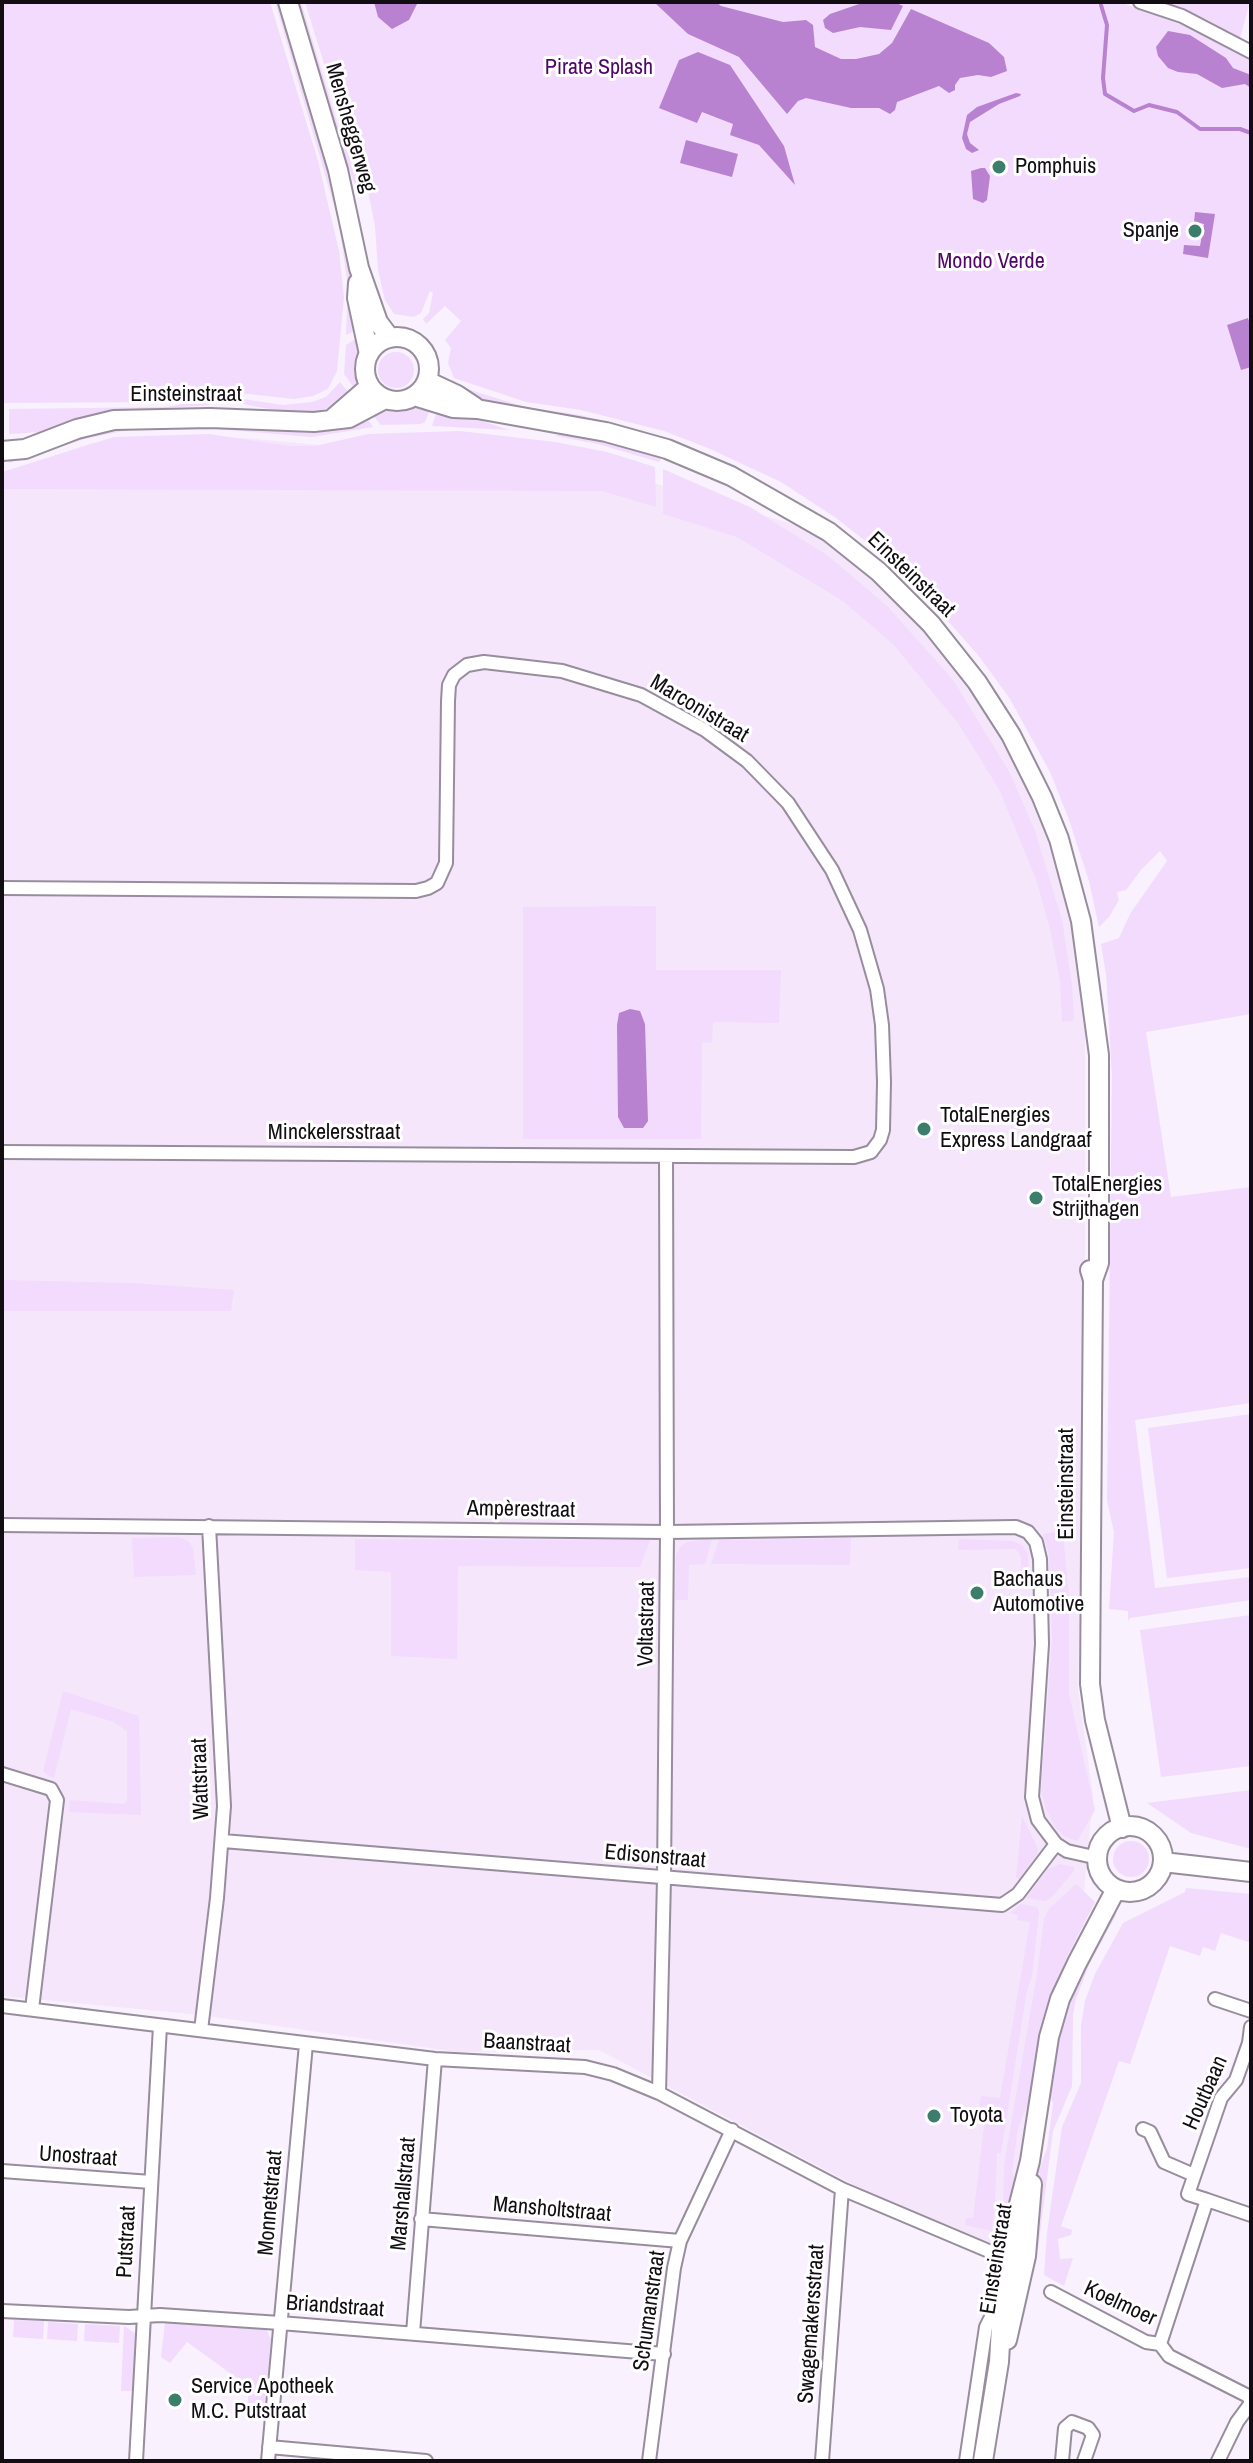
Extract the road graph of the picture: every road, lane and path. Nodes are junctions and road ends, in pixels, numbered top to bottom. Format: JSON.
{"nodes":[{"id":1,"x":288,"y":2,"type":"edge"},
{"id":2,"x":1140,"y":2,"type":"edge"},
{"id":3,"x":1250,"y":50,"type":"edge"},
{"id":4,"x":359,"y":268,"type":"junction"},
{"id":5,"x":390,"y":338,"type":"junction"},
{"id":6,"x":369,"y":354,"type":"junction"},
{"id":7,"x":427,"y":381,"type":"junction"},
{"id":8,"x":370,"y":386,"type":"junction"},
{"id":9,"x":414,"y":396,"type":"junction"},
{"id":10,"x":385,"y":399,"type":"junction"},
{"id":11,"x":477,"y":409,"type":"junction"},
{"id":12,"x":332,"y":419,"type":"junction"},
{"id":13,"x":2,"y":439,"type":"edge"},
{"id":14,"x":42,"y":441,"type":"junction"},
{"id":15,"x":2,"y":451,"type":"edge"},
{"id":16,"x":2,"y":888,"type":"edge"},
{"id":17,"x":2,"y":1152,"type":"edge"},
{"id":18,"x":666,"y":1156,"type":"junction"},
{"id":19,"x":2,"y":1525,"type":"edge"},
{"id":20,"x":209,"y":1526,"type":"junction"},
{"id":21,"x":667,"y":1532,"type":"junction"},
{"id":22,"x":2,"y":1774,"type":"edge"},
{"id":23,"x":1122,"y":1828,"type":"junction"},
{"id":24,"x":223,"y":1841,"type":"junction"},
{"id":25,"x":1056,"y":1844,"type":"junction"},
{"id":26,"x":1098,"y":1858,"type":"junction"},
{"id":27,"x":1163,"y":1862,"type":"junction"},
{"id":28,"x":1251,"y":1872,"type":"edge"},
{"id":29,"x":664,"y":1879,"type":"junction"},
{"id":30,"x":1116,"y":1889,"type":"junction"},
{"id":31,"x":1215,"y":1999,"type":"dead end"},
{"id":32,"x":2,"y":2006,"type":"edge"},
{"id":33,"x":32,"y":2009,"type":"junction"},
{"id":34,"x":1251,"y":2011,"type":"edge"},
{"id":35,"x":160,"y":2026,"type":"junction"},
{"id":36,"x":1251,"y":2027,"type":"edge"},
{"id":37,"x":201,"y":2030,"type":"junction"},
{"id":38,"x":306,"y":2044,"type":"junction"},
{"id":39,"x":435,"y":2059,"type":"junction"},
{"id":40,"x":659,"y":2093,"type":"junction"},
{"id":41,"x":1143,"y":2129,"type":"dead end"},
{"id":42,"x":732,"y":2130,"type":"junction"},
{"id":43,"x":1030,"y":2161,"type":"junction"},
{"id":44,"x":2,"y":2171,"type":"edge"},
{"id":45,"x":1194,"y":2175,"type":"junction"},
{"id":46,"x":151,"y":2182,"type":"junction"},
{"id":47,"x":842,"y":2189,"type":"junction"},
{"id":48,"x":1207,"y":2200,"type":"junction"},
{"id":49,"x":1251,"y":2215,"type":"edge"},
{"id":50,"x":421,"y":2219,"type":"junction"},
{"id":51,"x":680,"y":2241,"type":"junction"},
{"id":52,"x":1010,"y":2260,"type":"junction"},
{"id":53,"x":1051,"y":2292,"type":"dead end"},
{"id":54,"x":1002,"y":2309,"type":"junction"},
{"id":55,"x":2,"y":2311,"type":"edge"},
{"id":56,"x":144,"y":2316,"type":"junction"},
{"id":57,"x":280,"y":2323,"type":"junction"},
{"id":58,"x":413,"y":2333,"type":"junction"},
{"id":59,"x":1160,"y":2344,"type":"junction"},
{"id":60,"x":664,"y":2354,"type":"junction"},
{"id":61,"x":999,"y":2362,"type":"junction"},
{"id":62,"x":1251,"y":2402,"type":"edge"},
{"id":63,"x":269,"y":2447,"type":"junction"},
{"id":64,"x":136,"y":2461,"type":"edge"},
{"id":65,"x":268,"y":2461,"type":"edge"},
{"id":66,"x":426,"y":2461,"type":"edge"},
{"id":67,"x":649,"y":2461,"type":"edge"},
{"id":68,"x":822,"y":2461,"type":"edge"},
{"id":69,"x":966,"y":2461,"type":"edge"},
{"id":70,"x":983,"y":2461,"type":"edge"},
{"id":71,"x":1062,"y":2461,"type":"edge"},
{"id":72,"x":1084,"y":2461,"type":"edge"},
{"id":73,"x":1218,"y":2461,"type":"edge"}],
"edges":[{"from":1,"to":4,"type":"main road","name":"Mensheggerweg"},
{"from":2,"to":3,"type":"street"},
{"from":4,"to":5,"type":"main road","name":"Mensheggerweg"},
{"from":4,"to":6,"type":"main road","name":"Mensheggerweg"},
{"from":5,"to":6,"type":"main road"},
{"from":5,"to":7,"type":"main road"},
{"from":6,"to":8,"type":"main road"},
{"from":7,"to":9,"type":"main road"},
{"from":7,"to":11,"type":"main road","name":"Einsteinstraat"},
{"from":8,"to":10,"type":"main road"},
{"from":8,"to":12,"type":"main road"},
{"from":9,"to":10,"type":"main road"},
{"from":9,"to":11,"type":"main road","name":"Einsteinstraat"},
{"from":10,"to":12,"type":"main road","name":"Einsteinstraat"},
{"from":11,"to":23,"type":"main road","name":"Einsteinstraat"},
{"from":12,"to":14,"type":"main road","name":"Einsteinstraat"},
{"from":13,"to":14,"type":"main road","name":"Einsteinstraat"},
{"from":14,"to":15,"type":"main road","name":"Einsteinstraat"},
{"from":16,"to":18,"type":"street","name":"Marconistraat"},
{"from":17,"to":18,"type":"street","name":"Minckelersstraat"},
{"from":18,"to":21,"type":"street","name":"Voltastraat"},
{"from":19,"to":20,"type":"street","name":"Ampèrestraat"},
{"from":20,"to":21,"type":"street","name":"Ampèrestraat"},
{"from":20,"to":24,"type":"street","name":"Wattstraat"},
{"from":21,"to":25,"type":"street","name":"Ampèrestraat"},
{"from":21,"to":29,"type":"street","name":"Voltastraat"},
{"from":22,"to":33,"type":"street"},
{"from":23,"to":26,"type":"main road"},
{"from":23,"to":27,"type":"main road"},
{"from":24,"to":29,"type":"street","name":"Edisonstraat"},
{"from":24,"to":37,"type":"street","name":"Wattstraat"},
{"from":25,"to":26,"type":"street"},
{"from":25,"to":29,"type":"street","name":"Edisonstraat"},
{"from":26,"to":30,"type":"main road"},
{"from":27,"to":28,"type":"main road"},
{"from":27,"to":30,"type":"main road"},
{"from":29,"to":40,"type":"street","name":"Voltastraat"},
{"from":30,"to":43,"type":"main road","name":"Einsteinstraat"},
{"from":31,"to":34,"type":"street"},
{"from":32,"to":33,"type":"street","name":"Baanstraat"},
{"from":33,"to":35,"type":"street","name":"Baanstraat"},
{"from":35,"to":37,"type":"street","name":"Baanstraat"},
{"from":35,"to":46,"type":"street","name":"Putstraat"},
{"from":36,"to":45,"type":"street","name":"Houtbaan"},
{"from":37,"to":38,"type":"street","name":"Baanstraat"},
{"from":38,"to":39,"type":"street","name":"Baanstraat"},
{"from":38,"to":57,"type":"street","name":"Monnetstraat"},
{"from":39,"to":40,"type":"street","name":"Baanstraat"},
{"from":39,"to":50,"type":"street","name":"Marshallstraat"},
{"from":40,"to":42,"type":"street","name":"Baanstraat"},
{"from":41,"to":45,"type":"street","name":"Houtbaan"},
{"from":42,"to":47,"type":"street","name":"Baanstraat"},
{"from":42,"to":51,"type":"street","name":"Schumanstraat"},
{"from":43,"to":52,"type":"main road","name":"Einsteinstraat"},
{"from":43,"to":61,"type":"main road","name":"Einsteinstraat"},
{"from":44,"to":46,"type":"street","name":"Unostraat"},
{"from":45,"to":48,"type":"street"},
{"from":46,"to":56,"type":"street","name":"Putstraat"},
{"from":47,"to":52,"type":"street","name":"Baanstraat"},
{"from":47,"to":68,"type":"street","name":"Swagemakersstraat"},
{"from":48,"to":49,"type":"street"},
{"from":48,"to":59,"type":"street"},
{"from":50,"to":51,"type":"street","name":"Mansholtstraat"},
{"from":50,"to":58,"type":"street","name":"Marshallstraat"},
{"from":51,"to":60,"type":"street","name":"Schumanstraat"},
{"from":52,"to":54,"type":"main road","name":"Einsteinstraat"},
{"from":53,"to":59,"type":"street","name":"Koelmoer"},
{"from":54,"to":61,"type":"main road","name":"Einsteinstraat"},
{"from":54,"to":69,"type":"street"},
{"from":55,"to":56,"type":"street","name":"Briandstraat"},
{"from":56,"to":57,"type":"street","name":"Briandstraat"},
{"from":56,"to":64,"type":"street","name":"Putstraat"},
{"from":57,"to":58,"type":"street","name":"Briandstraat"},
{"from":57,"to":63,"type":"street","name":"Monnetstraat"},
{"from":58,"to":60,"type":"street","name":"Briandstraat"},
{"from":59,"to":62,"type":"street","name":"Koelmoer"},
{"from":60,"to":67,"type":"street","name":"Schumanstraat"},
{"from":61,"to":70,"type":"main road","name":"Einsteinstraat"},
{"from":62,"to":73,"type":"street"},
{"from":63,"to":65,"type":"street","name":"Monnetstraat"},
{"from":63,"to":66,"type":"street"},
{"from":71,"to":72,"type":"street"}]}
